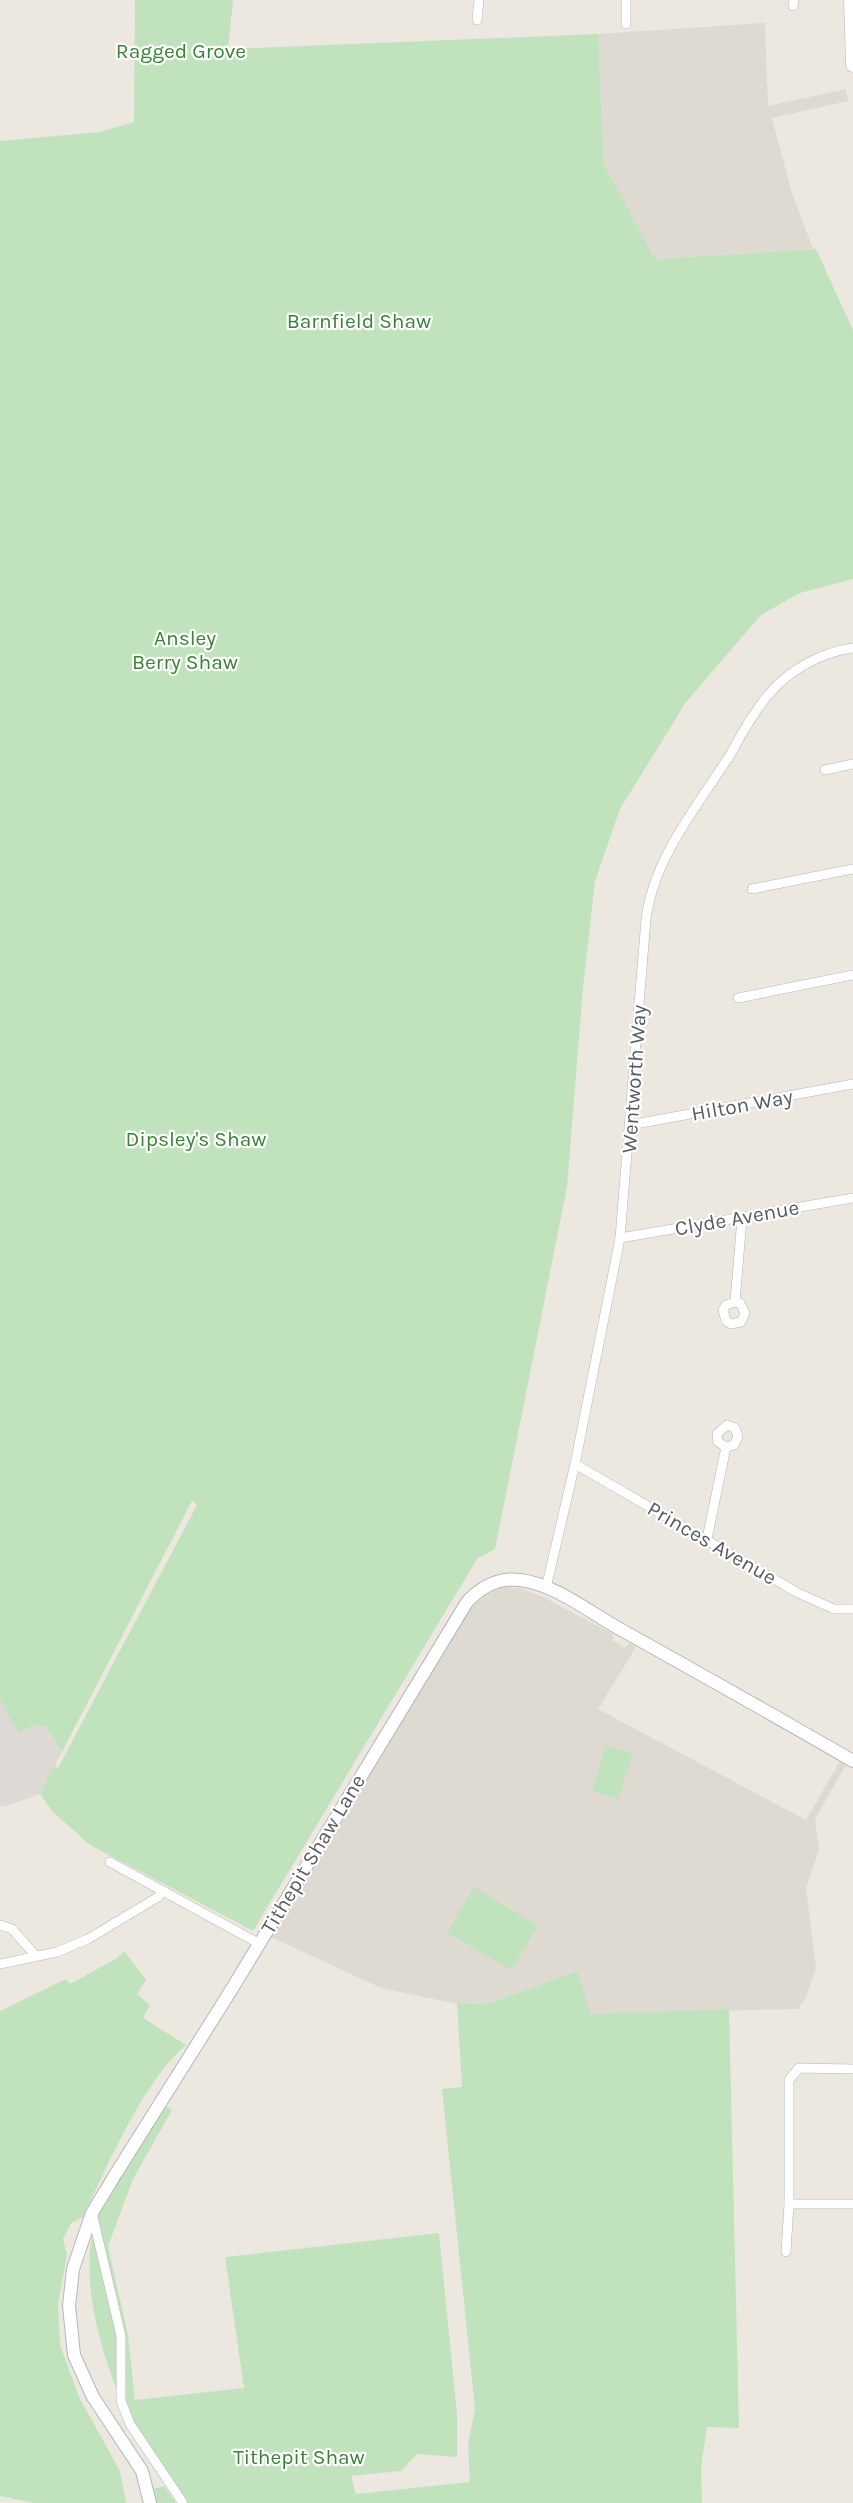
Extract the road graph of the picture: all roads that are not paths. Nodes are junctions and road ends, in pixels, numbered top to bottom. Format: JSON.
{"nodes":[{"id":1,"x":479,"y":0,"type":"edge"},
{"id":2,"x":626,"y":0,"type":"edge"},
{"id":3,"x":851,"y":0,"type":"edge"},
{"id":4,"x":477,"y":20,"type":"dead end"},
{"id":5,"x":626,"y":24,"type":"dead end"},
{"id":6,"x":853,"y":36,"type":"edge"},
{"id":7,"x":853,"y":65,"type":"edge"},
{"id":8,"x":853,"y":648,"type":"edge"},
{"id":9,"x":853,"y":764,"type":"edge"},
{"id":10,"x":825,"y":770,"type":"dead end"},
{"id":11,"x":853,"y":869,"type":"edge"},
{"id":12,"x":752,"y":889,"type":"dead end"},
{"id":13,"x":853,"y":975,"type":"edge"},
{"id":14,"x":738,"y":998,"type":"dead end"},
{"id":15,"x":853,"y":1084,"type":"edge"},
{"id":16,"x":630,"y":1125,"type":"junction"},
{"id":17,"x":853,"y":1198,"type":"edge"},
{"id":18,"x":742,"y":1218,"type":"junction"},
{"id":19,"x":620,"y":1238,"type":"junction"},
{"id":20,"x":735,"y":1302,"type":"dead end"},
{"id":21,"x":726,"y":1447,"type":"dead end"},
{"id":22,"x":575,"y":1464,"type":"junction"},
{"id":23,"x":707,"y":1539,"type":"junction"},
{"id":24,"x":546,"y":1588,"type":"junction"},
{"id":25,"x":853,"y":1610,"type":"edge"},
{"id":26,"x":853,"y":1761,"type":"edge"},
{"id":27,"x":111,"y":1862,"type":"dead end"},
{"id":28,"x":163,"y":1891,"type":"junction"},
{"id":29,"x":0,"y":1924,"type":"edge"},
{"id":30,"x":258,"y":1943,"type":"junction"},
{"id":31,"x":35,"y":1955,"type":"junction"},
{"id":32,"x":0,"y":1964,"type":"edge"},
{"id":33,"x":853,"y":2069,"type":"edge"},
{"id":34,"x":789,"y":2204,"type":"junction"},
{"id":35,"x":853,"y":2204,"type":"edge"},
{"id":36,"x":92,"y":2213,"type":"junction"},
{"id":37,"x":786,"y":2252,"type":"dead end"},
{"id":38,"x":150,"y":2503,"type":"edge"},
{"id":39,"x":183,"y":2503,"type":"edge"}],
"edges":[{"from":1,"to":4,"type":"street"},
{"from":2,"to":5,"type":"street"},
{"from":3,"to":6,"type":"main road"},
{"from":6,"to":7,"type":"main road"},
{"from":8,"to":16,"type":"street","name":"Wentworth Way"},
{"from":9,"to":10,"type":"street"},
{"from":11,"to":12,"type":"street"},
{"from":13,"to":14,"type":"street"},
{"from":15,"to":16,"type":"street","name":"Hilton Way"},
{"from":16,"to":19,"type":"street","name":"Wentworth Way"},
{"from":17,"to":18,"type":"street","name":"Clyde Avenue"},
{"from":18,"to":19,"type":"street","name":"Clyde Avenue"},
{"from":18,"to":20,"type":"street"},
{"from":19,"to":22,"type":"street","name":"Wentworth Way"},
{"from":21,"to":23,"type":"street"},
{"from":22,"to":23,"type":"street","name":"Princes Avenue"},
{"from":22,"to":24,"type":"street","name":"Wentworth Way"},
{"from":23,"to":25,"type":"street","name":"Princes Avenue"},
{"from":24,"to":26,"type":"street","name":"Tithepit Shaw Lane"},
{"from":24,"to":30,"type":"street","name":"Tithepit Shaw Lane"},
{"from":27,"to":28,"type":"street"},
{"from":28,"to":30,"type":"street"},
{"from":28,"to":31,"type":"street"},
{"from":29,"to":31,"type":"street"},
{"from":30,"to":36,"type":"street","name":"Tithepit Shaw Lane"},
{"from":31,"to":32,"type":"street"},
{"from":33,"to":34,"type":"street"},
{"from":34,"to":35,"type":"street"},
{"from":34,"to":37,"type":"street"},
{"from":36,"to":38,"type":"street","name":"Tithepit Shaw Lane"},
{"from":36,"to":39,"type":"street"}]}
